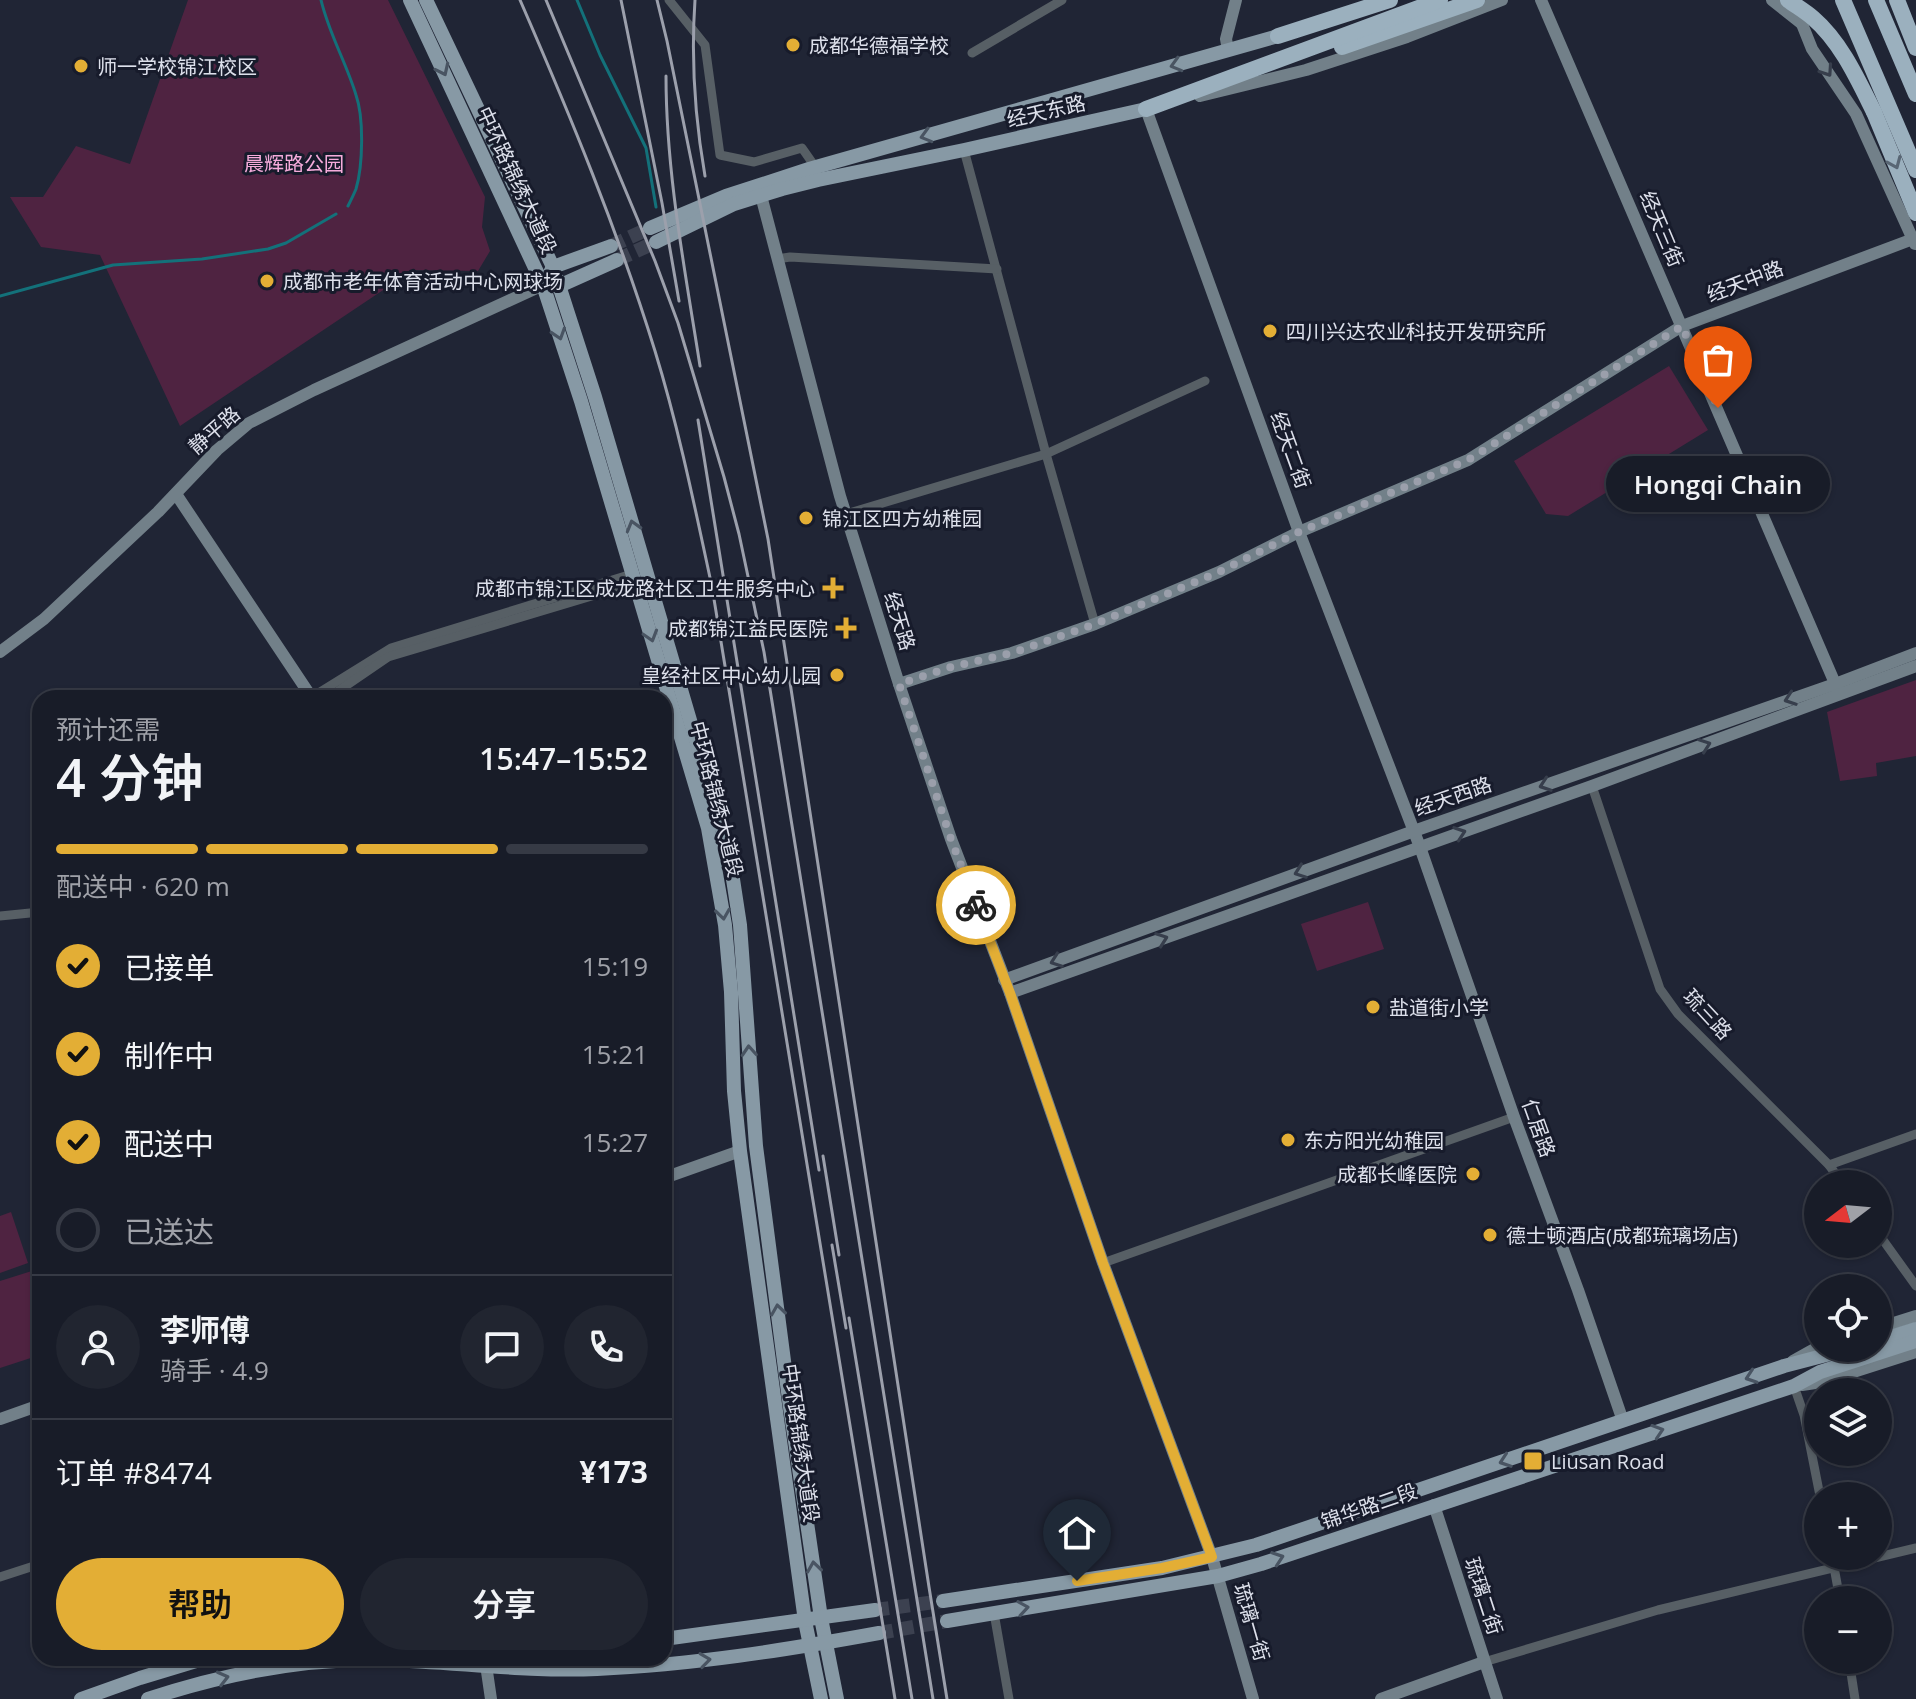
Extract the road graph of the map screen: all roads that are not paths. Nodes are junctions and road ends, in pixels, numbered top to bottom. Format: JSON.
{"nodes":[{"id":1,"x":410,"y":0,"type":"edge"},
{"id":2,"x":426,"y":0,"type":"edge"},
{"id":3,"x":669,"y":0,"type":"edge"},
{"id":4,"x":1062,"y":0,"type":"edge"},
{"id":5,"x":1236,"y":0,"type":"edge"},
{"id":6,"x":1364,"y":0,"type":"edge"},
{"id":7,"x":1390,"y":0,"type":"edge"},
{"id":8,"x":1440,"y":0,"type":"edge"},
{"id":9,"x":1477,"y":0,"type":"edge"},
{"id":10,"x":1502,"y":0,"type":"edge"},
{"id":11,"x":1541,"y":0,"type":"edge"},
{"id":12,"x":1772,"y":0,"type":"edge"},
{"id":13,"x":1788,"y":0,"type":"edge"},
{"id":14,"x":1796,"y":0,"type":"edge"},
{"id":15,"x":1843,"y":0,"type":"edge"},
{"id":16,"x":1876,"y":0,"type":"edge"},
{"id":17,"x":1897,"y":0,"type":"edge"},
{"id":18,"x":1802,"y":24,"type":"junction"},
{"id":19,"x":1278,"y":36,"type":"junction"},
{"id":20,"x":1916,"y":48,"type":"edge"},
{"id":21,"x":1228,"y":50,"type":"junction"},
{"id":22,"x":972,"y":53,"type":"dead end"},
{"id":23,"x":1226,"y":80,"type":"junction"},
{"id":24,"x":1916,"y":94,"type":"edge"},
{"id":25,"x":1146,"y":109,"type":"junction"},
{"id":26,"x":964,"y":150,"type":"junction"},
{"id":27,"x":816,"y":168,"type":"junction"},
{"id":28,"x":1916,"y":170,"type":"edge"},
{"id":29,"x":759,"y":190,"type":"junction"},
{"id":30,"x":1916,"y":213,"type":"edge"},
{"id":31,"x":653,"y":235,"type":"tunnel mouth"},
{"id":32,"x":1914,"y":242,"type":"edge"},
{"id":33,"x":777,"y":259,"type":"junction"},
{"id":34,"x":553,"y":267,"type":"junction"},
{"id":35,"x":997,"y":269,"type":"junction"},
{"id":36,"x":543,"y":285,"type":"junction"},
{"id":37,"x":559,"y":286,"type":"junction"},
{"id":38,"x":1682,"y":326,"type":"junction"},
{"id":39,"x":1205,"y":381,"type":"dead end"},
{"id":40,"x":1046,"y":454,"type":"junction"},
{"id":41,"x":176,"y":494,"type":"junction"},
{"id":42,"x":846,"y":514,"type":"junction"},
{"id":43,"x":1299,"y":532,"type":"junction"},
{"id":44,"x":634,"y":579,"type":"junction"},
{"id":45,"x":1095,"y":624,"type":"junction"},
{"id":46,"x":0,"y":652,"type":"edge"},
{"id":47,"x":1916,"y":653,"type":"edge"},
{"id":48,"x":1916,"y":666,"type":"edge"},
{"id":49,"x":899,"y":684,"type":"junction"},
{"id":50,"x":1837,"y":689,"type":"junction"},
{"id":51,"x":307,"y":690,"type":"edge"},
{"id":52,"x":323,"y":690,"type":"edge"},
{"id":53,"x":340,"y":690,"type":"edge"},
{"id":54,"x":667,"y":690,"type":"edge"},
{"id":55,"x":672,"y":707,"type":"edge"},
{"id":56,"x":1592,"y":786,"type":"junction"},
{"id":57,"x":1414,"y":831,"type":"junction"},
{"id":58,"x":1420,"y":847,"type":"junction"},
{"id":59,"x":32,"y":913,"type":"edge"},
{"id":60,"x":0,"y":916,"type":"edge"},
{"id":61,"x":1004,"y":980,"type":"junction"},
{"id":62,"x":1010,"y":993,"type":"junction"},
{"id":63,"x":1514,"y":1117,"type":"junction"},
{"id":64,"x":1916,"y":1134,"type":"edge"},
{"id":65,"x":740,"y":1151,"type":"junction"},
{"id":66,"x":1829,"y":1165,"type":"junction"},
{"id":67,"x":1833,"y":1170,"type":"edge"},
{"id":68,"x":672,"y":1175,"type":"edge"},
{"id":69,"x":1892,"y":1253,"type":"edge"},
{"id":70,"x":1103,"y":1263,"type":"junction"},
{"id":71,"x":1916,"y":1286,"type":"edge"},
{"id":72,"x":1916,"y":1316,"type":"edge"},
{"id":73,"x":1892,"y":1324,"type":"edge"},
{"id":74,"x":1916,"y":1329,"type":"edge"},
{"id":75,"x":1892,"y":1337,"type":"edge"},
{"id":76,"x":1916,"y":1341,"type":"edge"},
{"id":77,"x":1916,"y":1352,"type":"edge"},
{"id":78,"x":1804,"y":1355,"type":"edge"},
{"id":79,"x":1804,"y":1361,"type":"edge"},
{"id":80,"x":1784,"y":1366,"type":"junction"},
{"id":81,"x":1794,"y":1386,"type":"junction"},
{"id":82,"x":32,"y":1408,"type":"edge"},
{"id":83,"x":0,"y":1419,"type":"edge"},
{"id":84,"x":1623,"y":1421,"type":"junction"},
{"id":85,"x":1817,"y":1482,"type":"edge"},
{"id":86,"x":1434,"y":1505,"type":"junction"},
{"id":87,"x":1916,"y":1548,"type":"edge"},
{"id":88,"x":1892,"y":1552,"type":"edge"},
{"id":89,"x":1212,"y":1557,"type":"junction"},
{"id":90,"x":32,"y":1567,"type":"edge"},
{"id":91,"x":1804,"y":1569,"type":"edge"},
{"id":92,"x":1218,"y":1576,"type":"junction"},
{"id":93,"x":0,"y":1577,"type":"edge"},
{"id":94,"x":943,"y":1601,"type":"tunnel mouth"},
{"id":95,"x":875,"y":1610,"type":"tunnel mouth"},
{"id":96,"x":994,"y":1613,"type":"junction"},
{"id":97,"x":821,"y":1618,"type":"junction"},
{"id":98,"x":805,"y":1621,"type":"junction"},
{"id":99,"x":947,"y":1621,"type":"tunnel mouth"},
{"id":100,"x":879,"y":1633,"type":"tunnel mouth"},
{"id":101,"x":672,"y":1638,"type":"edge"},
{"id":102,"x":818,"y":1644,"type":"junction"},
{"id":103,"x":1484,"y":1662,"type":"junction"},
{"id":104,"x":672,"y":1663,"type":"edge"},
{"id":105,"x":180,"y":1666,"type":"edge"},
{"id":106,"x":287,"y":1666,"type":"edge"},
{"id":107,"x":487,"y":1666,"type":"edge"},
{"id":108,"x":542,"y":1666,"type":"edge"},
{"id":109,"x":636,"y":1666,"type":"edge"},
{"id":110,"x":1851,"y":1674,"type":"edge"},
{"id":111,"x":81,"y":1699,"type":"edge"},
{"id":112,"x":148,"y":1699,"type":"edge"},
{"id":113,"x":491,"y":1699,"type":"edge"},
{"id":114,"x":821,"y":1699,"type":"edge"},
{"id":115,"x":837,"y":1699,"type":"edge"},
{"id":116,"x":1009,"y":1699,"type":"edge"},
{"id":117,"x":1253,"y":1699,"type":"edge"},
{"id":118,"x":1381,"y":1699,"type":"edge"},
{"id":119,"x":1497,"y":1699,"type":"edge"},
{"id":120,"x":1855,"y":1699,"type":"edge"}],
"edges":[{"from":1,"to":36,"type":"main road","name":"中环路锦绣大道段","one_way":true},
{"from":2,"to":34,"type":"main road","name":"中环路锦绣大道段"},
{"from":3,"to":27,"type":"street"},
{"from":4,"to":22,"type":"street"},
{"from":5,"to":21,"type":"street"},
{"from":6,"to":19,"type":"street"},
{"from":7,"to":19,"type":"highway","name":"经天东路"},
{"from":8,"to":23,"type":"highway","name":"经天东路"},
{"from":9,"to":23,"type":"highway"},
{"from":10,"to":25,"type":"street"},
{"from":11,"to":38,"type":"street","name":"经天三街"},
{"from":12,"to":18,"type":"street"},
{"from":13,"to":30,"type":"highway","one_way":true,"bridge":true},
{"from":14,"to":18,"type":"street"},
{"from":15,"to":28,"type":"highway"},
{"from":16,"to":24,"type":"highway"},
{"from":17,"to":20,"type":"highway"},
{"from":18,"to":32,"type":"street","one_way":true},
{"from":19,"to":21,"type":"main road","name":"经天东路"},
{"from":21,"to":27,"type":"main road","name":"经天东路","one_way":true},
{"from":23,"to":25,"type":"highway","name":"经天东路"},
{"from":25,"to":26,"type":"main road","name":"经天东路"},
{"from":25,"to":43,"type":"street","name":"经天二街"},
{"from":26,"to":29,"type":"main road","name":"经天东路"},
{"from":26,"to":35,"type":"street"},
{"from":27,"to":29,"type":"main road","name":"经天东路"},
{"from":29,"to":31,"type":"main road","name":"经天东路"},
{"from":29,"to":33,"type":"street","name":"经天路"},
{"from":32,"to":38,"type":"street","name":"经天中路"},
{"from":33,"to":35,"type":"street"},
{"from":33,"to":42,"type":"street","name":"经天路"},
{"from":34,"to":36,"type":"main road"},
{"from":34,"to":37,"type":"main road","name":"中环路锦绣大道段"},
{"from":34,"to":37,"type":"main road"},
{"from":35,"to":40,"type":"street"},
{"from":36,"to":37,"type":"main road"},
{"from":36,"to":41,"type":"street","name":"静平路"},
{"from":36,"to":44,"type":"main road","name":"中环路锦绣大道段","one_way":true},
{"from":97,"to":37,"type":"main road","name":"中环路锦绣大道段","one_way":true},
{"from":38,"to":43,"type":"street","name":"经天中路"},
{"from":38,"to":50,"type":"street","name":"经天三街"},
{"from":39,"to":40,"type":"street"},
{"from":40,"to":42,"type":"street"},
{"from":40,"to":45,"type":"street"},
{"from":41,"to":46,"type":"street","name":"静平路"},
{"from":41,"to":51,"type":"street"},
{"from":42,"to":49,"type":"street","name":"经天路"},
{"from":43,"to":45,"type":"street","name":"经天中路"},
{"from":43,"to":57,"type":"street","name":"经天二街"},
{"from":44,"to":52,"type":"street"},
{"from":44,"to":53,"type":"street"},
{"from":44,"to":54,"type":"main road","name":"中环路锦绣大道段","one_way":true},
{"from":45,"to":49,"type":"street","name":"经天中路"},
{"from":47,"to":50,"type":"street","name":"经天西路"},
{"from":48,"to":50,"type":"street","name":"经天西路"},
{"from":49,"to":61,"type":"street","name":"经天路"},
{"from":56,"to":50,"type":"street","name":"经天西路","one_way":true},
{"from":50,"to":57,"type":"street","name":"经天西路","one_way":true},
{"from":55,"to":65,"type":"main road","name":"中环路锦绣大道段","one_way":true},
{"from":58,"to":56,"type":"street","name":"经天西路","one_way":true},
{"from":56,"to":66,"type":"street","name":"琉三路"},
{"from":57,"to":58,"type":"street","name":"经天二街"},
{"from":57,"to":61,"type":"street","name":"经天西路","one_way":true},
{"from":62,"to":58,"type":"street","name":"经天西路","one_way":true},
{"from":58,"to":63,"type":"street","name":"仁居路"},
{"from":59,"to":60,"type":"street"},
{"from":61,"to":62,"type":"street","name":"经天路"},
{"from":62,"to":70,"type":"street","name":"经天路"},
{"from":63,"to":70,"type":"street"},
{"from":63,"to":84,"type":"street","name":"仁居路"},
{"from":64,"to":66,"type":"street"},
{"from":65,"to":68,"type":"street"},
{"from":65,"to":98,"type":"main road","name":"中环路锦绣大道段"},
{"from":66,"to":67,"type":"street","name":"琉三路"},
{"from":69,"to":71,"type":"street"},
{"from":70,"to":89,"type":"street","name":"经天路"},
{"from":72,"to":73,"type":"street"},
{"from":74,"to":75,"type":"main road"},
{"from":76,"to":81,"type":"main road","name":"锦华路二段"},
{"from":77,"to":81,"type":"street","name":"锦华路二段"},
{"from":78,"to":80,"type":"street","name":"锦华路二段"},
{"from":79,"to":80,"type":"main road","name":"锦华路二段"},
{"from":80,"to":84,"type":"main road","name":"锦华路二段","one_way":true},
{"from":81,"to":85,"type":"street"},
{"from":86,"to":81,"type":"main road","name":"锦华路二段","one_way":true},
{"from":82,"to":83,"type":"street"},
{"from":84,"to":89,"type":"main road","name":"锦华路二段","one_way":true},
{"from":92,"to":86,"type":"main road","name":"锦华路二段","one_way":true},
{"from":86,"to":103,"type":"street","name":"琉璃二街"},
{"from":87,"to":88,"type":"street"},
{"from":89,"to":92,"type":"street","name":"琉璃一街"},
{"from":89,"to":94,"type":"main road","name":"锦华路二段"},
{"from":90,"to":93,"type":"street"},
{"from":91,"to":103,"type":"street"},
{"from":96,"to":92,"type":"main road","name":"锦华路二段","one_way":true},
{"from":92,"to":117,"type":"street","name":"琉璃一街"},
{"from":95,"to":97,"type":"main road"},
{"from":96,"to":99,"type":"main road","name":"锦华路二段"},
{"from":96,"to":116,"type":"street"},
{"from":97,"to":98,"type":"main road"},
{"from":97,"to":102,"type":"main road","name":"中环路锦绣大道段"},
{"from":98,"to":101,"type":"main road"},
{"from":98,"to":102,"type":"main road","name":"中环路锦绣大道段"},
{"from":100,"to":102,"type":"main road"},
{"from":104,"to":102,"type":"main road","one_way":true},
{"from":102,"to":114,"type":"main road","name":"中环路锦绣大道段"},
{"from":102,"to":115,"type":"main road","name":"中环路锦绣大道段"},
{"from":103,"to":118,"type":"street"},
{"from":103,"to":119,"type":"street","name":"琉璃二街"},
{"from":105,"to":111,"type":"main road"},
{"from":112,"to":106,"type":"main road","one_way":true},
{"from":107,"to":113,"type":"street"},
{"from":108,"to":109,"type":"main road","one_way":true},
{"from":110,"to":120,"type":"street"}]}
